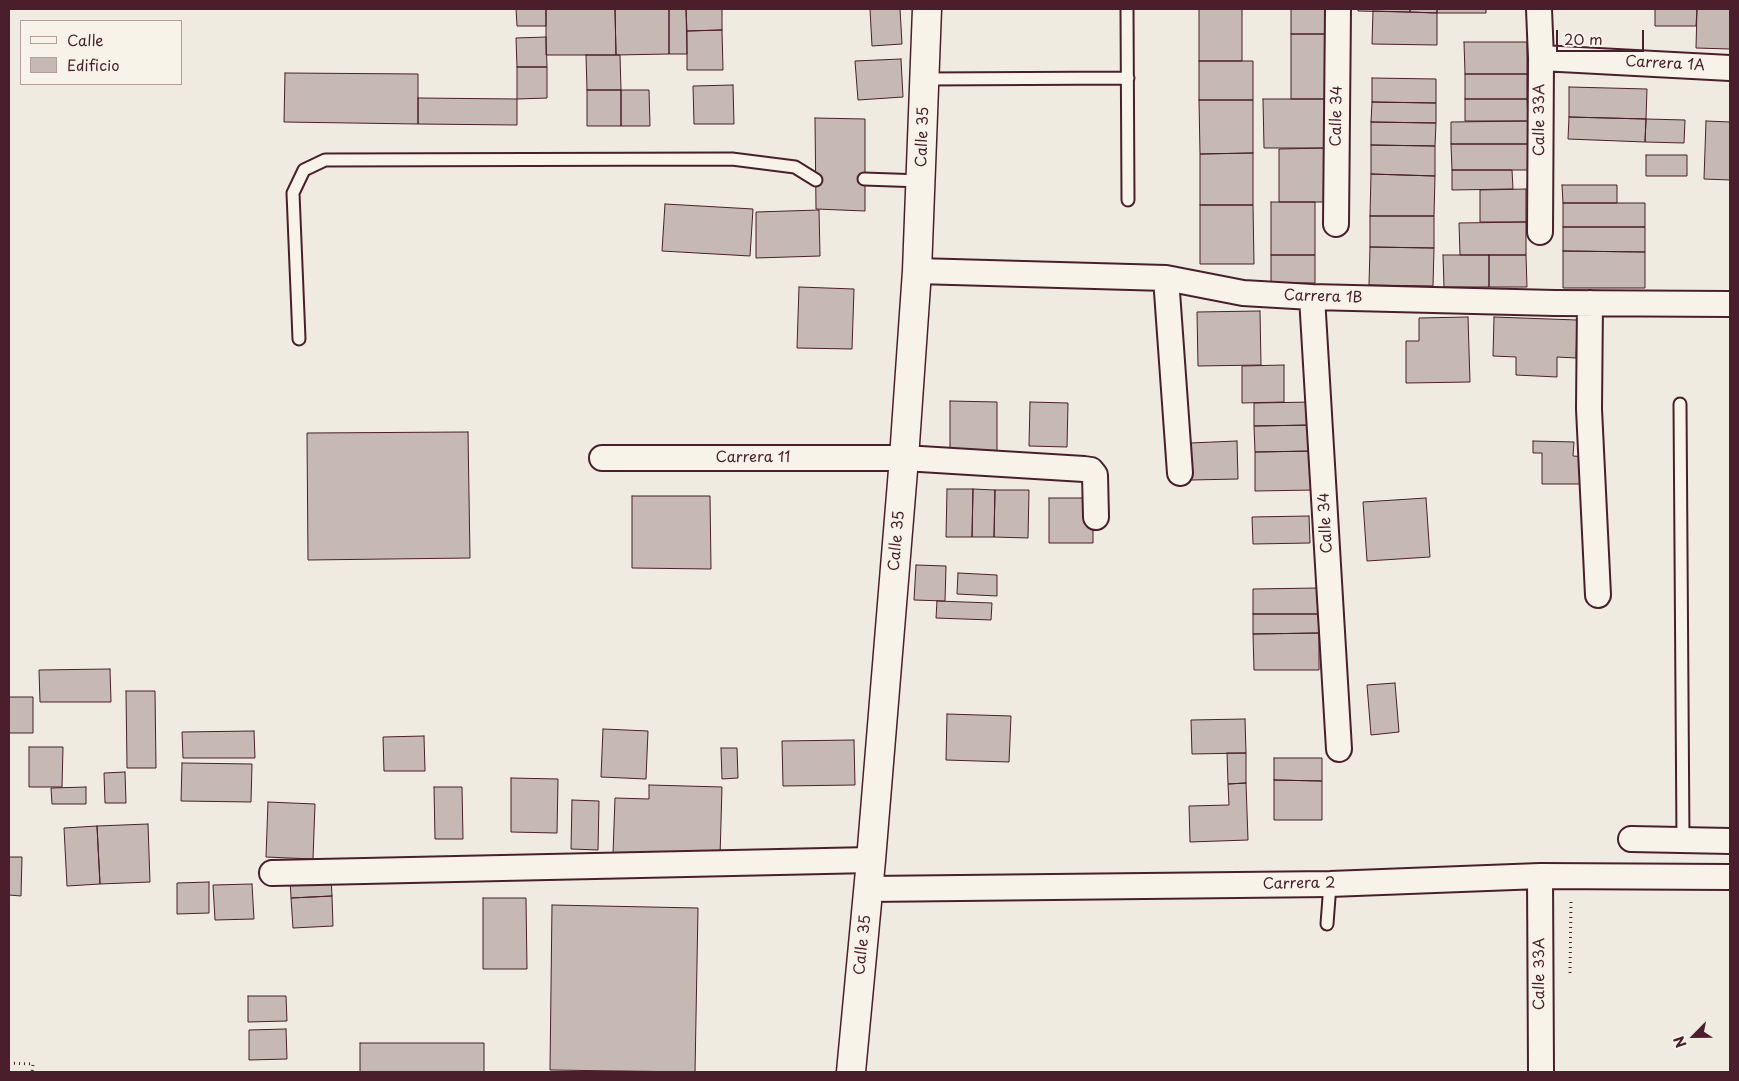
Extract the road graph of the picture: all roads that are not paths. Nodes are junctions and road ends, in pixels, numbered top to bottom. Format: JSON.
{"nodes":[{"id":1,"x":927,"y":9,"type":"edge"},
{"id":2,"x":1127,"y":9,"type":"edge"},
{"id":3,"x":1338,"y":9,"type":"edge"},
{"id":4,"x":1539,"y":9,"type":"edge"},
{"id":5,"x":1540,"y":58,"type":"junction"},
{"id":6,"x":1730,"y":68,"type":"edge"},
{"id":7,"x":1128,"y":78,"type":"junction"},
{"id":8,"x":926,"y":79,"type":"junction"},
{"id":9,"x":864,"y":179,"type":"dead end"},
{"id":10,"x":816,"y":180,"type":"dead end"},
{"id":11,"x":922,"y":181,"type":"junction"},
{"id":12,"x":1128,"y":200,"type":"dead end"},
{"id":13,"x":1336,"y":224,"type":"dead end"},
{"id":14,"x":1540,"y":232,"type":"dead end"},
{"id":15,"x":918,"y":271,"type":"junction"},
{"id":16,"x":1166,"y":278,"type":"junction"},
{"id":17,"x":1312,"y":297,"type":"junction"},
{"id":18,"x":1590,"y":303,"type":"junction"},
{"id":19,"x":1730,"y":304,"type":"edge"},
{"id":20,"x":299,"y":339,"type":"dead end"},
{"id":21,"x":1680,"y":404,"type":"dead end"},
{"id":22,"x":602,"y":458,"type":"dead end"},
{"id":23,"x":904,"y":458,"type":"junction"},
{"id":24,"x":1180,"y":473,"type":"dead end"},
{"id":25,"x":1096,"y":517,"type":"dead end"},
{"id":26,"x":1598,"y":595,"type":"dead end"},
{"id":27,"x":1339,"y":750,"type":"dead end"},
{"id":28,"x":1631,"y":839,"type":"dead end"},
{"id":29,"x":1684,"y":840,"type":"junction"},
{"id":30,"x":1730,"y":841,"type":"edge"},
{"id":31,"x":871,"y":860,"type":"junction"},
{"id":32,"x":272,"y":872,"type":"dead end"},
{"id":33,"x":1540,"y":876,"type":"junction"},
{"id":34,"x":1730,"y":877,"type":"edge"},
{"id":35,"x":1330,"y":884,"type":"junction"},
{"id":36,"x":868,"y":889,"type":"junction"},
{"id":37,"x":1327,"y":924,"type":"dead end"},
{"id":38,"x":851,"y":1072,"type":"edge"},
{"id":39,"x":1541,"y":1072,"type":"edge"}],
"edges":[{"from":1,"to":8,"type":"street","name":"Calle 35"},
{"from":2,"to":7,"type":"lane"},
{"from":3,"to":13,"type":"street","name":"Calle 34"},
{"from":4,"to":5,"type":"street","name":"Calle 33A"},
{"from":5,"to":6,"type":"street","name":"Carrera 1A"},
{"from":5,"to":14,"type":"street","name":"Calle 33A"},
{"from":7,"to":8,"type":"lane"},
{"from":7,"to":12,"type":"lane"},
{"from":8,"to":11,"type":"street","name":"Calle 35"},
{"from":9,"to":11,"type":"lane"},
{"from":10,"to":20,"type":"lane"},
{"from":11,"to":15,"type":"street","name":"Calle 35"},
{"from":15,"to":16,"type":"street","name":"Carrera 1B"},
{"from":15,"to":23,"type":"street","name":"Calle 35"},
{"from":16,"to":17,"type":"street","name":"Carrera 1B"},
{"from":16,"to":24,"type":"street"},
{"from":17,"to":18,"type":"street","name":"Carrera 1B"},
{"from":17,"to":27,"type":"street","name":"Calle 34"},
{"from":18,"to":19,"type":"street","name":"Carrera 1B"},
{"from":18,"to":26,"type":"street"},
{"from":21,"to":29,"type":"lane"},
{"from":22,"to":23,"type":"street","name":"Carrera 11"},
{"from":23,"to":25,"type":"street","name":"Carrera 11"},
{"from":23,"to":31,"type":"street","name":"Calle 35"},
{"from":28,"to":29,"type":"street"},
{"from":29,"to":30,"type":"street"},
{"from":31,"to":32,"type":"street"},
{"from":31,"to":36,"type":"street","name":"Calle 35"},
{"from":33,"to":34,"type":"street","name":"Carrera 2"},
{"from":33,"to":35,"type":"street","name":"Carrera 2"},
{"from":33,"to":39,"type":"street","name":"Calle 33A"},
{"from":35,"to":36,"type":"street","name":"Carrera 2"},
{"from":35,"to":37,"type":"lane"},
{"from":36,"to":38,"type":"street","name":"Calle 35"}]}
